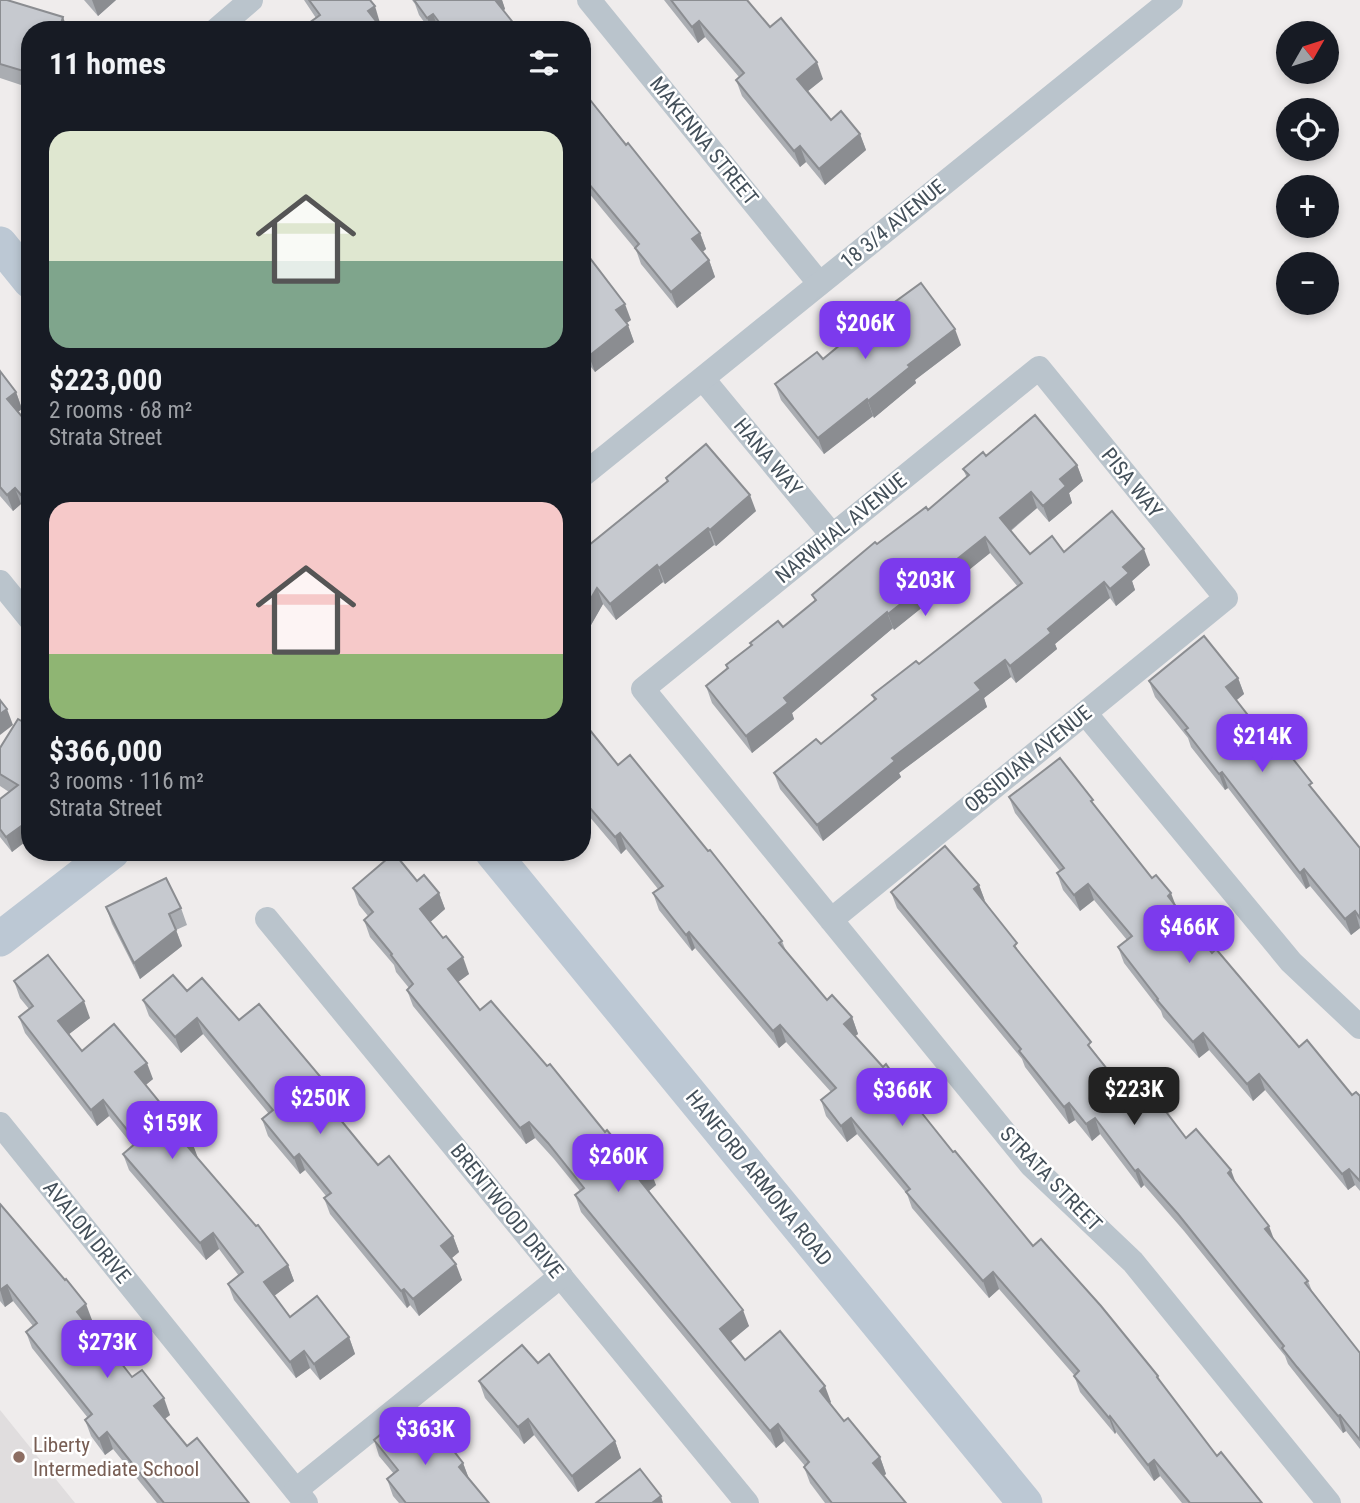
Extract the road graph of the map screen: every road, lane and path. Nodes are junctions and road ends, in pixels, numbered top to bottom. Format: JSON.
{"nodes":[{"id":1,"x":251,"y":0,"type":"edge"},
{"id":2,"x":589,"y":0,"type":"edge"},
{"id":3,"x":1171,"y":0,"type":"edge"},
{"id":4,"x":227,"y":21,"type":"edge"},
{"id":5,"x":0,"y":244,"type":"edge"},
{"id":6,"x":21,"y":270,"type":"edge"},
{"id":7,"x":820,"y":283,"type":"junction"},
{"id":8,"x":1039,"y":368,"type":"joint"},
{"id":9,"x":703,"y":379,"type":"junction"},
{"id":10,"x":591,"y":464,"type":"edge"},
{"id":11,"x":832,"y":536,"type":"junction"},
{"id":12,"x":0,"y":582,"type":"edge"},
{"id":13,"x":1226,"y":598,"type":"joint"},
{"id":14,"x":21,"y":608,"type":"edge"},
{"id":15,"x":643,"y":689,"type":"joint"},
{"id":16,"x":1085,"y":713,"type":"junction"},
{"id":17,"x":100,"y":861,"type":"edge"},
{"id":18,"x":499,"y":861,"type":"edge"},
{"id":19,"x":267,"y":919,"type":"dead end"},
{"id":20,"x":831,"y":920,"type":"junction"},
{"id":21,"x":0,"y":939,"type":"edge"},
{"id":22,"x":1360,"y":1027,"type":"edge"},
{"id":23,"x":0,"y":1124,"type":"edge"},
{"id":24,"x":561,"y":1276,"type":"junction"},
{"id":25,"x":301,"y":1497,"type":"edge"},
{"id":26,"x":747,"y":1503,"type":"edge"},
{"id":27,"x":1025,"y":1503,"type":"edge"},
{"id":28,"x":1329,"y":1503,"type":"edge"}],
"edges":[{"from":1,"to":4,"type":"street"},
{"from":2,"to":7,"type":"street","name":"MAKENNA STREET"},
{"from":3,"to":7,"type":"street","name":"18 3/4 AVENUE"},
{"from":5,"to":6,"type":"main road"},
{"from":7,"to":9,"type":"street","name":"18 3/4 AVENUE"},
{"from":8,"to":11,"type":"street","name":"NARWHAL AVENUE"},
{"from":8,"to":13,"type":"street","name":"PISA WAY"},
{"from":9,"to":10,"type":"street","name":"18 3/4 AVENUE"},
{"from":9,"to":11,"type":"street","name":"HANA WAY"},
{"from":11,"to":15,"type":"street","name":"NARWHAL AVENUE"},
{"from":12,"to":14,"type":"street"},
{"from":13,"to":16,"type":"street","name":"OBSIDIAN AVENUE"},
{"from":15,"to":20,"type":"street","name":"STRATA STREET"},
{"from":16,"to":20,"type":"street","name":"OBSIDIAN AVENUE"},
{"from":16,"to":22,"type":"street"},
{"from":17,"to":21,"type":"main road"},
{"from":18,"to":27,"type":"main road","name":"HANFORD ARMONA ROAD"},
{"from":19,"to":24,"type":"street","name":"BRENTWOOD DRIVE"},
{"from":20,"to":28,"type":"street","name":"STRATA STREET"},
{"from":23,"to":25,"type":"street","name":"AVALON DRIVE"},
{"from":24,"to":25,"type":"street"},
{"from":24,"to":26,"type":"street","name":"BRENTWOOD DRIVE"}]}
